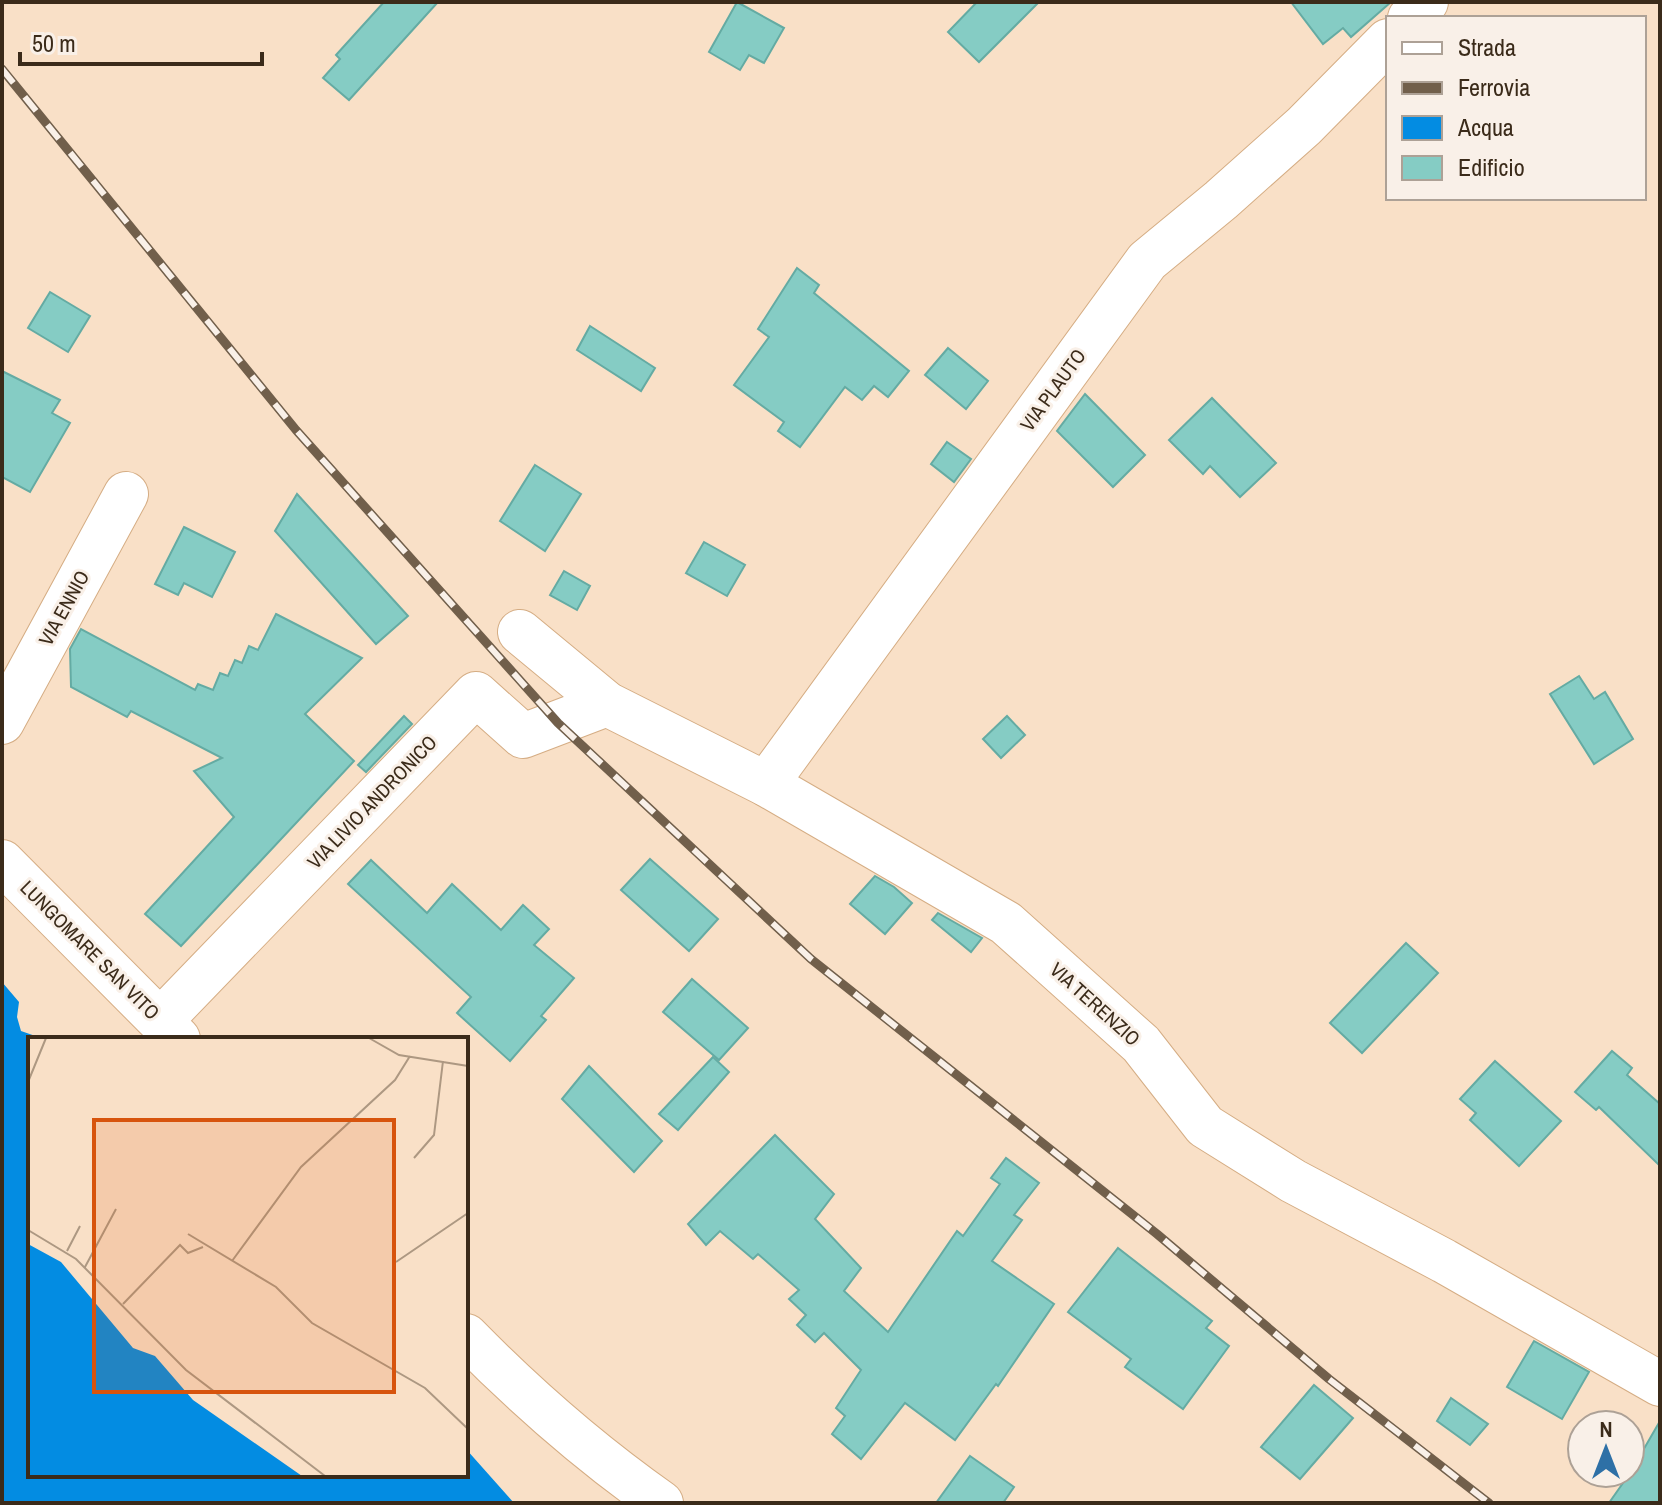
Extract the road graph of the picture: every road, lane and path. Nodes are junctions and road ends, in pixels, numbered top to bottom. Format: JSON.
{"nodes":[{"id":1,"x":1386,"y":43,"type":"edge"},
{"id":2,"x":126,"y":494,"type":"dead end"},
{"id":3,"x":520,"y":632,"type":"dead end"},
{"id":4,"x":607,"y":704,"type":"junction"},
{"id":5,"x":2,"y":722,"type":"edge"},
{"id":6,"x":766,"y":784,"type":"junction"},
{"id":7,"x":2,"y":862,"type":"edge"},
{"id":8,"x":170,"y":1030,"type":"edge"},
{"id":9,"x":468,"y":1338,"type":"edge"},
{"id":10,"x":1660,"y":1384,"type":"edge"},
{"id":11,"x":661,"y":1503,"type":"edge"}],
"edges":[{"from":1,"to":6,"type":"street","name":"VIA PLAUTO"},
{"from":2,"to":5,"type":"street","name":"VIA ENNIO"},
{"from":3,"to":4,"type":"street","name":"VIA TERENZIO"},
{"from":4,"to":6,"type":"street","name":"VIA TERENZIO"},
{"from":4,"to":8,"type":"street","name":"VIA LIVIO ANDRONICO"},
{"from":6,"to":10,"type":"street","name":"VIA TERENZIO"},
{"from":7,"to":8,"type":"street","name":"LUNGOMARE SAN VITO"},
{"from":9,"to":11,"type":"street"}]}
